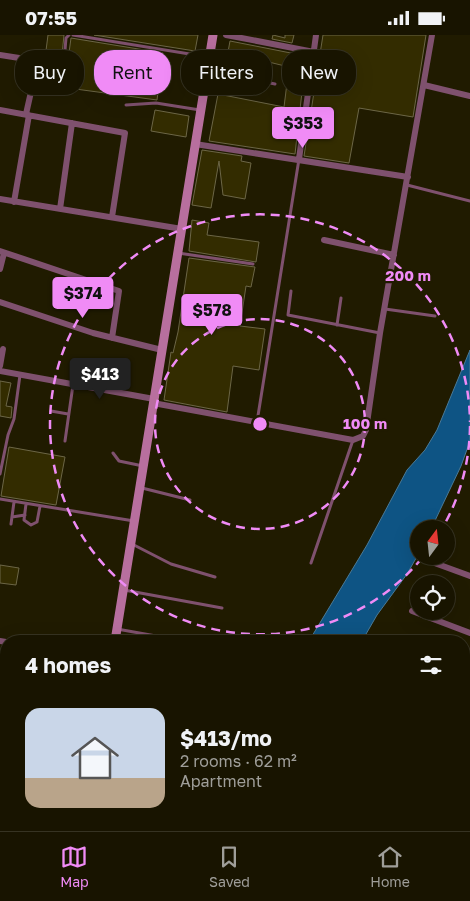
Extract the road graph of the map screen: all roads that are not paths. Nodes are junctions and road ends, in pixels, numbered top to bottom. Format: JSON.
{"nodes":[{"id":1,"x":71,"y":35,"type":"edge"},
{"id":2,"x":213,"y":35,"type":"edge"},
{"id":3,"x":226,"y":35,"type":"edge"},
{"id":4,"x":316,"y":35,"type":"edge"},
{"id":5,"x":432,"y":35,"type":"edge"},
{"id":6,"x":65,"y":50,"type":"edge"},
{"id":7,"x":210,"y":50,"type":"edge"},
{"id":8,"x":304,"y":50,"type":"edge"},
{"id":9,"x":314,"y":50,"type":"edge"},
{"id":10,"x":181,"y":53,"type":"edge"},
{"id":11,"x":0,"y":55,"type":"edge"},
{"id":12,"x":15,"y":57,"type":"edge"},
{"id":13,"x":272,"y":82,"type":"edge"},
{"id":14,"x":275,"y":83,"type":"dead end"},
{"id":15,"x":424,"y":85,"type":"junction"},
{"id":16,"x":31,"y":95,"type":"edge"},
{"id":17,"x":203,"y":95,"type":"edge"},
{"id":18,"x":308,"y":95,"type":"edge"},
{"id":19,"x":470,"y":96,"type":"edge"},
{"id":20,"x":126,"y":105,"type":"dead end"},
{"id":21,"x":0,"y":110,"type":"edge"},
{"id":22,"x":201,"y":110,"type":"junction"},
{"id":23,"x":27,"y":115,"type":"junction"},
{"id":24,"x":72,"y":123,"type":"junction"},
{"id":25,"x":195,"y":144,"type":"junction"},
{"id":26,"x":299,"y":159,"type":"junction"},
{"id":27,"x":408,"y":177,"type":"junction"},
{"id":28,"x":407,"y":185,"type":"junction"},
{"id":29,"x":0,"y":199,"type":"edge"},
{"id":30,"x":470,"y":201,"type":"edge"},
{"id":31,"x":14,"y":202,"type":"junction"},
{"id":32,"x":60,"y":209,"type":"junction"},
{"id":33,"x":112,"y":217,"type":"junction"},
{"id":34,"x":182,"y":229,"type":"junction"},
{"id":35,"x":324,"y":240,"type":"dead end"},
{"id":36,"x":2,"y":252,"type":"edge"},
{"id":37,"x":178,"y":253,"type":"junction"},
{"id":38,"x":394,"y":255,"type":"junction"},
{"id":39,"x":254,"y":264,"type":"dead end"},
{"id":40,"x":0,"y":269,"type":"edge"},
{"id":41,"x":291,"y":291,"type":"dead end"},
{"id":42,"x":341,"y":298,"type":"dead end"},
{"id":43,"x":0,"y":302,"type":"edge"},
{"id":44,"x":385,"y":309,"type":"junction"},
{"id":45,"x":435,"y":316,"type":"dead end"},
{"id":46,"x":337,"y":325,"type":"junction"},
{"id":47,"x":380,"y":333,"type":"junction"},
{"id":48,"x":112,"y":338,"type":"junction"},
{"id":49,"x":4,"y":349,"type":"dead end"},
{"id":50,"x":162,"y":350,"type":"junction"},
{"id":51,"x":0,"y":365,"type":"edge"},
{"id":52,"x":0,"y":371,"type":"edge"},
{"id":53,"x":20,"y":375,"type":"junction"},
{"id":54,"x":73,"y":385,"type":"junction"},
{"id":55,"x":154,"y":401,"type":"junction"},
{"id":56,"x":51,"y":411,"type":"dead end"},
{"id":57,"x":68,"y":414,"type":"junction"},
{"id":58,"x":256,"y":423,"type":"junction"},
{"id":59,"x":65,"y":441,"type":"dead end"},
{"id":60,"x":353,"y":441,"type":"junction"},
{"id":61,"x":113,"y":453,"type":"dead end"},
{"id":62,"x":143,"y":466,"type":"junction"},
{"id":63,"x":0,"y":474,"type":"edge"},
{"id":64,"x":140,"y":488,"type":"junction"},
{"id":65,"x":0,"y":499,"type":"edge"},
{"id":66,"x":190,"y":500,"type":"dead end"},
{"id":67,"x":14,"y":502,"type":"junction"},
{"id":68,"x":26,"y":504,"type":"junction"},
{"id":69,"x":40,"y":506,"type":"junction"},
{"id":70,"x":24,"y":515,"type":"junction"},
{"id":71,"x":12,"y":517,"type":"junction"},
{"id":72,"x":134,"y":521,"type":"junction"},
{"id":73,"x":11,"y":524,"type":"dead end"},
{"id":74,"x":131,"y":543,"type":"junction"},
{"id":75,"x":311,"y":563,"type":"dead end"},
{"id":76,"x":440,"y":565,"type":"edge"},
{"id":77,"x":470,"y":576,"type":"edge"},
{"id":78,"x":215,"y":577,"type":"dead end"},
{"id":79,"x":123,"y":590,"type":"junction"},
{"id":80,"x":222,"y":608,"type":"dead end"},
{"id":81,"x":436,"y":620,"type":"edge"},
{"id":82,"x":117,"y":629,"type":"junction"},
{"id":83,"x":470,"y":633,"type":"edge"},
{"id":84,"x":116,"y":635,"type":"edge"},
{"id":85,"x":150,"y":635,"type":"edge"}],
"edges":[{"from":1,"to":6,"type":"lane"},
{"from":1,"to":10,"type":"lane"},
{"from":2,"to":7,"type":"street"},
{"from":3,"to":8,"type":"street"},
{"from":4,"to":9,"type":"street"},
{"from":5,"to":15,"type":"street"},
{"from":11,"to":12,"type":"street"},
{"from":13,"to":14,"type":"lane"},
{"from":15,"to":19,"type":"street"},
{"from":15,"to":27,"type":"street"},
{"from":16,"to":23,"type":"street"},
{"from":17,"to":22,"type":"street"},
{"from":18,"to":26,"type":"street"},
{"from":20,"to":22,"type":"lane"},
{"from":21,"to":23,"type":"street"},
{"from":22,"to":25,"type":"street"},
{"from":23,"to":24,"type":"street"},
{"from":23,"to":31,"type":"street"},
{"from":24,"to":32,"type":"street"},
{"from":24,"to":33,"type":"street"},
{"from":25,"to":26,"type":"street"},
{"from":25,"to":34,"type":"street"},
{"from":26,"to":27,"type":"street"},
{"from":26,"to":58,"type":"lane"},
{"from":27,"to":28,"type":"street"},
{"from":28,"to":30,"type":"lane"},
{"from":28,"to":38,"type":"street"},
{"from":29,"to":31,"type":"street"},
{"from":31,"to":32,"type":"street"},
{"from":32,"to":33,"type":"street"},
{"from":33,"to":34,"type":"street"},
{"from":34,"to":37,"type":"street"},
{"from":35,"to":38,"type":"street"},
{"from":36,"to":40,"type":"street"},
{"from":36,"to":48,"type":"street"},
{"from":37,"to":39,"type":"lane"},
{"from":37,"to":50,"type":"street"},
{"from":38,"to":44,"type":"street"},
{"from":41,"to":46,"type":"lane"},
{"from":42,"to":46,"type":"lane"},
{"from":43,"to":48,"type":"street"},
{"from":44,"to":45,"type":"lane"},
{"from":44,"to":47,"type":"street"},
{"from":46,"to":47,"type":"lane"},
{"from":47,"to":60,"type":"street"},
{"from":48,"to":50,"type":"street"},
{"from":49,"to":51,"type":"street"},
{"from":50,"to":55,"type":"street"},
{"from":52,"to":53,"type":"street"},
{"from":53,"to":54,"type":"street"},
{"from":53,"to":63,"type":"lane"},
{"from":54,"to":55,"type":"street"},
{"from":54,"to":57,"type":"lane"},
{"from":55,"to":58,"type":"street"},
{"from":55,"to":62,"type":"street"},
{"from":56,"to":57,"type":"lane"},
{"from":57,"to":59,"type":"lane"},
{"from":58,"to":60,"type":"street"},
{"from":60,"to":75,"type":"lane"},
{"from":61,"to":62,"type":"lane"},
{"from":62,"to":64,"type":"street"},
{"from":64,"to":66,"type":"lane"},
{"from":64,"to":72,"type":"street"},
{"from":65,"to":67,"type":"lane"},
{"from":67,"to":68,"type":"lane"},
{"from":67,"to":71,"type":"lane"},
{"from":68,"to":69,"type":"lane"},
{"from":68,"to":70,"type":"lane"},
{"from":69,"to":70,"type":"lane"},
{"from":69,"to":72,"type":"lane"},
{"from":70,"to":71,"type":"lane"},
{"from":71,"to":73,"type":"lane"},
{"from":72,"to":74,"type":"street"},
{"from":74,"to":78,"type":"lane"},
{"from":74,"to":79,"type":"street"},
{"from":76,"to":77,"type":"street"},
{"from":79,"to":80,"type":"lane"},
{"from":79,"to":82,"type":"street"},
{"from":81,"to":83,"type":"street"},
{"from":82,"to":84,"type":"street"},
{"from":82,"to":85,"type":"lane"}]}
